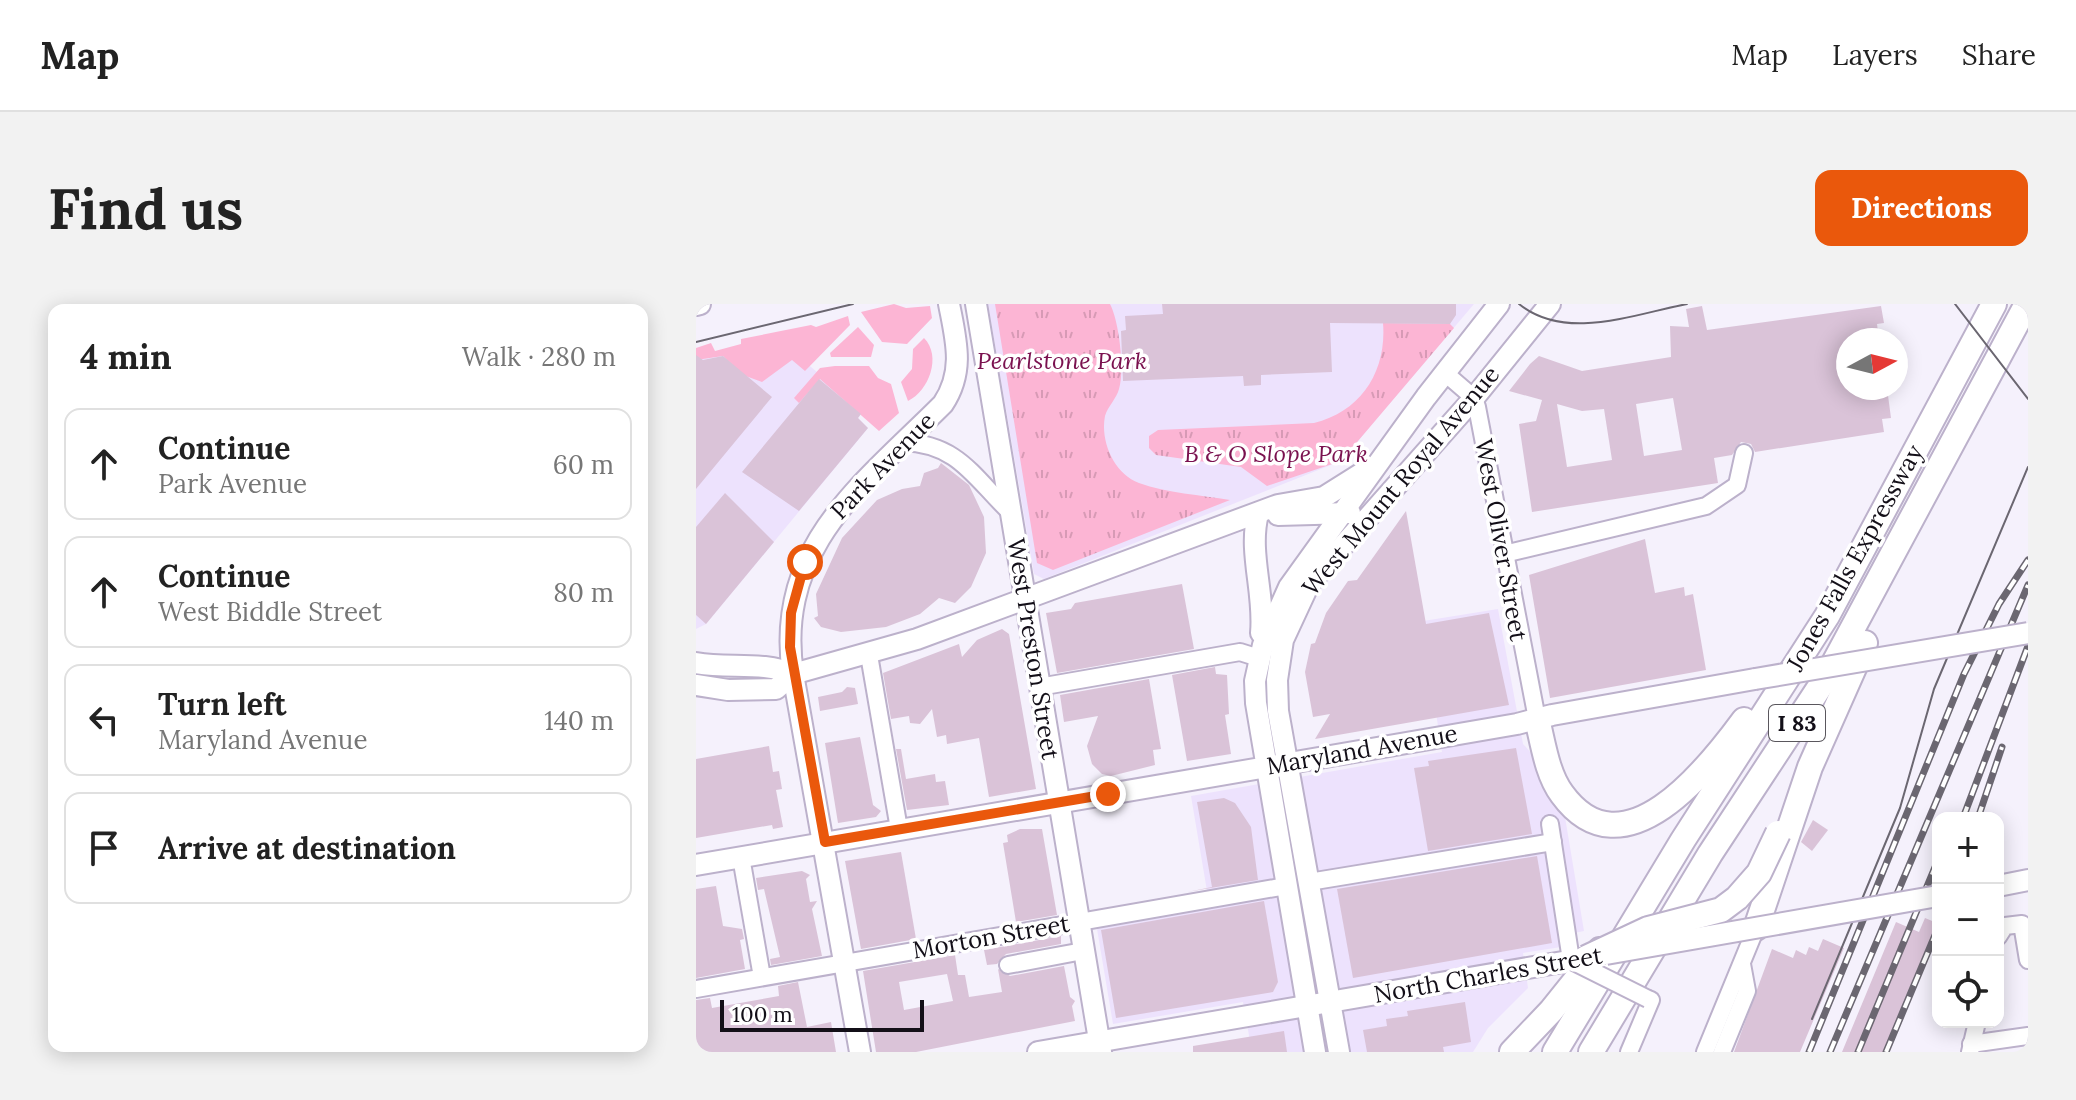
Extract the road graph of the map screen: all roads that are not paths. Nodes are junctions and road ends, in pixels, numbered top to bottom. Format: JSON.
{"nodes":[{"id":1,"x":949,"y":304,"type":"edge"},
{"id":2,"x":976,"y":304,"type":"edge"},
{"id":3,"x":1499,"y":304,"type":"edge"},
{"id":4,"x":1550,"y":304,"type":"edge"},
{"id":5,"x":1994,"y":304,"type":"edge"},
{"id":6,"x":2027,"y":304,"type":"edge"},
{"id":7,"x":1445,"y":373,"type":"junction"},
{"id":8,"x":1474,"y":398,"type":"junction"},
{"id":9,"x":1931,"y":419,"type":"junction"},
{"id":10,"x":1958,"y":429,"type":"junction"},
{"id":11,"x":903,"y":442,"type":"junction"},
{"id":12,"x":1744,"y":453,"type":"dead end"},
{"id":13,"x":1383,"y":458,"type":"junction"},
{"id":14,"x":1376,"y":505,"type":"junction"},
{"id":15,"x":1011,"y":513,"type":"junction"},
{"id":16,"x":1258,"y":514,"type":"junction"},
{"id":17,"x":1342,"y":516,"type":"junction"},
{"id":18,"x":1504,"y":554,"type":"junction"},
{"id":19,"x":1026,"y":600,"type":"junction"},
{"id":20,"x":2028,"y":633,"type":"edge"},
{"id":21,"x":869,"y":655,"type":"junction"},
{"id":22,"x":1259,"y":658,"type":"junction"},
{"id":23,"x":696,"y":663,"type":"edge"},
{"id":24,"x":793,"y":674,"type":"junction"},
{"id":25,"x":696,"y":685,"type":"edge"},
{"id":26,"x":1039,"y":687,"type":"junction"},
{"id":27,"x":1537,"y":719,"type":"junction"},
{"id":28,"x":1287,"y":762,"type":"junction"},
{"id":29,"x":1265,"y":766,"type":"junction"},
{"id":30,"x":1057,"y":803,"type":"junction"},
{"id":31,"x":1550,"y":824,"type":"dead end"},
{"id":32,"x":899,"y":829,"type":"junction"},
{"id":33,"x":1783,"y":835,"type":"junction"},
{"id":34,"x":1683,"y":840,"type":"junction"},
{"id":35,"x":825,"y":842,"type":"junction"},
{"id":36,"x":1553,"y":842,"type":"junction"},
{"id":37,"x":741,"y":857,"type":"junction"},
{"id":38,"x":696,"y":865,"type":"edge"},
{"id":39,"x":2028,"y":880,"type":"edge"},
{"id":40,"x":1309,"y":882,"type":"junction"},
{"id":41,"x":2004,"y":885,"type":"edge"},
{"id":42,"x":1286,"y":886,"type":"junction"},
{"id":43,"x":1932,"y":897,"type":"edge"},
{"id":44,"x":1078,"y":922,"type":"junction"},
{"id":45,"x":1756,"y":928,"type":"junction"},
{"id":46,"x":2004,"y":928,"type":"edge"},
{"id":47,"x":1083,"y":951,"type":"junction"},
{"id":48,"x":1577,"y":960,"type":"junction"},
{"id":49,"x":2028,"y":960,"type":"edge"},
{"id":50,"x":845,"y":962,"type":"junction"},
{"id":51,"x":1742,"y":964,"type":"junction"},
{"id":52,"x":1008,"y":965,"type":"dead end"},
{"id":53,"x":762,"y":977,"type":"junction"},
{"id":54,"x":696,"y":989,"type":"edge"},
{"id":55,"x":1727,"y":1001,"type":"junction"},
{"id":56,"x":1330,"y":1002,"type":"junction"},
{"id":57,"x":1307,"y":1006,"type":"junction"},
{"id":58,"x":1975,"y":1028,"type":"edge"},
{"id":59,"x":2028,"y":1036,"type":"edge"},
{"id":60,"x":1100,"y":1046,"type":"edge"},
{"id":61,"x":1970,"y":1048,"type":"edge"},
{"id":62,"x":860,"y":1052,"type":"edge"},
{"id":63,"x":1038,"y":1052,"type":"edge"},
{"id":64,"x":1315,"y":1052,"type":"edge"},
{"id":65,"x":1339,"y":1052,"type":"edge"},
{"id":66,"x":1512,"y":1052,"type":"edge"},
{"id":67,"x":1555,"y":1052,"type":"edge"},
{"id":68,"x":1591,"y":1052,"type":"edge"},
{"id":69,"x":1629,"y":1052,"type":"edge"},
{"id":70,"x":1705,"y":1052,"type":"edge"},
{"id":71,"x":1713,"y":1052,"type":"edge"},
{"id":72,"x":1722,"y":1052,"type":"edge"}],
"edges":[{"from":1,"to":11,"type":"main road","name":"Park Avenue"},
{"from":2,"to":15,"type":"main road","name":"West Preston Street"},
{"from":3,"to":7,"type":"main road","name":"West Mount Royal Avenue"},
{"from":4,"to":8,"type":"main road","name":"West Mount Royal Avenue"},
{"from":5,"to":9,"type":"highway","name":"Jones Falls Expressway","number":"I 83"},
{"from":6,"to":10,"type":"highway","name":"Jones Falls Expressway","number":"I 83"},
{"from":7,"to":8,"type":"street"},
{"from":7,"to":13,"type":"main road","name":"West Mount Royal Avenue"},
{"from":8,"to":14,"type":"main road","name":"West Mount Royal Avenue"},
{"from":8,"to":18,"type":"street","name":"West Oliver Street"},
{"from":9,"to":27,"type":"highway"},
{"from":9,"to":34,"type":"highway","name":"Jones Falls Expressway","number":"I 83"},
{"from":10,"to":33,"type":"highway"},
{"from":10,"to":68,"type":"highway","name":"Jones Falls Expressway","number":"I 83"},
{"from":11,"to":15,"type":"street"},
{"from":11,"to":24,"type":"main road","name":"Park Avenue"},
{"from":12,"to":18,"type":"street"},
{"from":13,"to":16,"type":"main road"},
{"from":13,"to":17,"type":"main road","name":"West Mount Royal Avenue"},
{"from":14,"to":17,"type":"main road"},
{"from":14,"to":28,"type":"main road","name":"West Mount Royal Avenue"},
{"from":15,"to":19,"type":"main road","name":"West Preston Street"},
{"from":16,"to":17,"type":"main road"},
{"from":16,"to":19,"type":"main road"},
{"from":16,"to":22,"type":"main road"},
{"from":17,"to":22,"type":"main road","name":"West Mount Royal Avenue"},
{"from":18,"to":27,"type":"street","name":"West Oliver Street"},
{"from":19,"to":21,"type":"main road"},
{"from":19,"to":26,"type":"main road","name":"West Preston Street"},
{"from":20,"to":27,"type":"main road","name":"Maryland Avenue","bridge":true},
{"from":21,"to":24,"type":"main road"},
{"from":21,"to":32,"type":"street"},
{"from":22,"to":26,"type":"street"},
{"from":22,"to":29,"type":"main road","name":"West Mount Royal Avenue"},
{"from":23,"to":24,"type":"main road"},
{"from":24,"to":25,"type":"main road"},
{"from":24,"to":35,"type":"main road","name":"Park Avenue"},
{"from":26,"to":30,"type":"main road","name":"West Preston Street"},
{"from":27,"to":28,"type":"main road","name":"Maryland Avenue"},
{"from":28,"to":29,"type":"main road","name":"Maryland Avenue"},
{"from":28,"to":40,"type":"main road","name":"West Mount Royal Avenue"},
{"from":29,"to":30,"type":"main road","name":"Maryland Avenue"},
{"from":29,"to":42,"type":"main road","name":"West Mount Royal Avenue"},
{"from":30,"to":32,"type":"main road","name":"Maryland Avenue"},
{"from":30,"to":44,"type":"main road","name":"West Preston Street"},
{"from":31,"to":36,"type":"street"},
{"from":32,"to":35,"type":"main road","name":"Maryland Avenue"},
{"from":33,"to":45,"type":"highway"},
{"from":33,"to":48,"type":"highway","bridge":true},
{"from":34,"to":66,"type":"highway"},
{"from":34,"to":67,"type":"highway","name":"Jones Falls Expressway","number":"I 83"},
{"from":35,"to":37,"type":"main road","name":"Maryland Avenue"},
{"from":35,"to":50,"type":"main road","name":"Park Avenue"},
{"from":36,"to":40,"type":"street"},
{"from":36,"to":48,"type":"street"},
{"from":37,"to":38,"type":"main road","name":"Maryland Avenue"},
{"from":37,"to":53,"type":"street"},
{"from":39,"to":41,"type":"main road"},
{"from":40,"to":56,"type":"main road","name":"West Mount Royal Avenue"},
{"from":42,"to":44,"type":"street","name":"Morton Street"},
{"from":42,"to":57,"type":"main road","name":"West Mount Royal Avenue"},
{"from":43,"to":45,"type":"main road","name":"North Charles Street","bridge":true},
{"from":44,"to":47,"type":"main road","name":"West Preston Street"},
{"from":44,"to":50,"type":"street","name":"Morton Street"},
{"from":45,"to":48,"type":"main road","name":"North Charles Street","bridge":true},
{"from":45,"to":51,"type":"street"},
{"from":46,"to":49,"type":"street"},
{"from":47,"to":52,"type":"street"},
{"from":47,"to":60,"type":"main road","name":"West Preston Street"},
{"from":48,"to":56,"type":"main road","name":"North Charles Street"},
{"from":48,"to":69,"type":"street","bridge":true},
{"from":50,"to":53,"type":"street","name":"Morton Street"},
{"from":50,"to":62,"type":"main road","name":"Park Avenue"},
{"from":51,"to":55,"type":"street"},
{"from":51,"to":72,"type":"street"},
{"from":53,"to":54,"type":"street","name":"Morton Street"},
{"from":55,"to":70,"type":"street"},
{"from":55,"to":71,"type":"street"},
{"from":56,"to":57,"type":"main road","name":"North Charles Street"},
{"from":56,"to":65,"type":"main road","name":"West Mount Royal Avenue"},
{"from":57,"to":60,"type":"main road","name":"North Charles Street"},
{"from":57,"to":64,"type":"main road","name":"West Mount Royal Avenue"},
{"from":58,"to":61,"type":"street"},
{"from":59,"to":61,"type":"street"},
{"from":60,"to":63,"type":"main road","name":"North Charles Street"}]}
